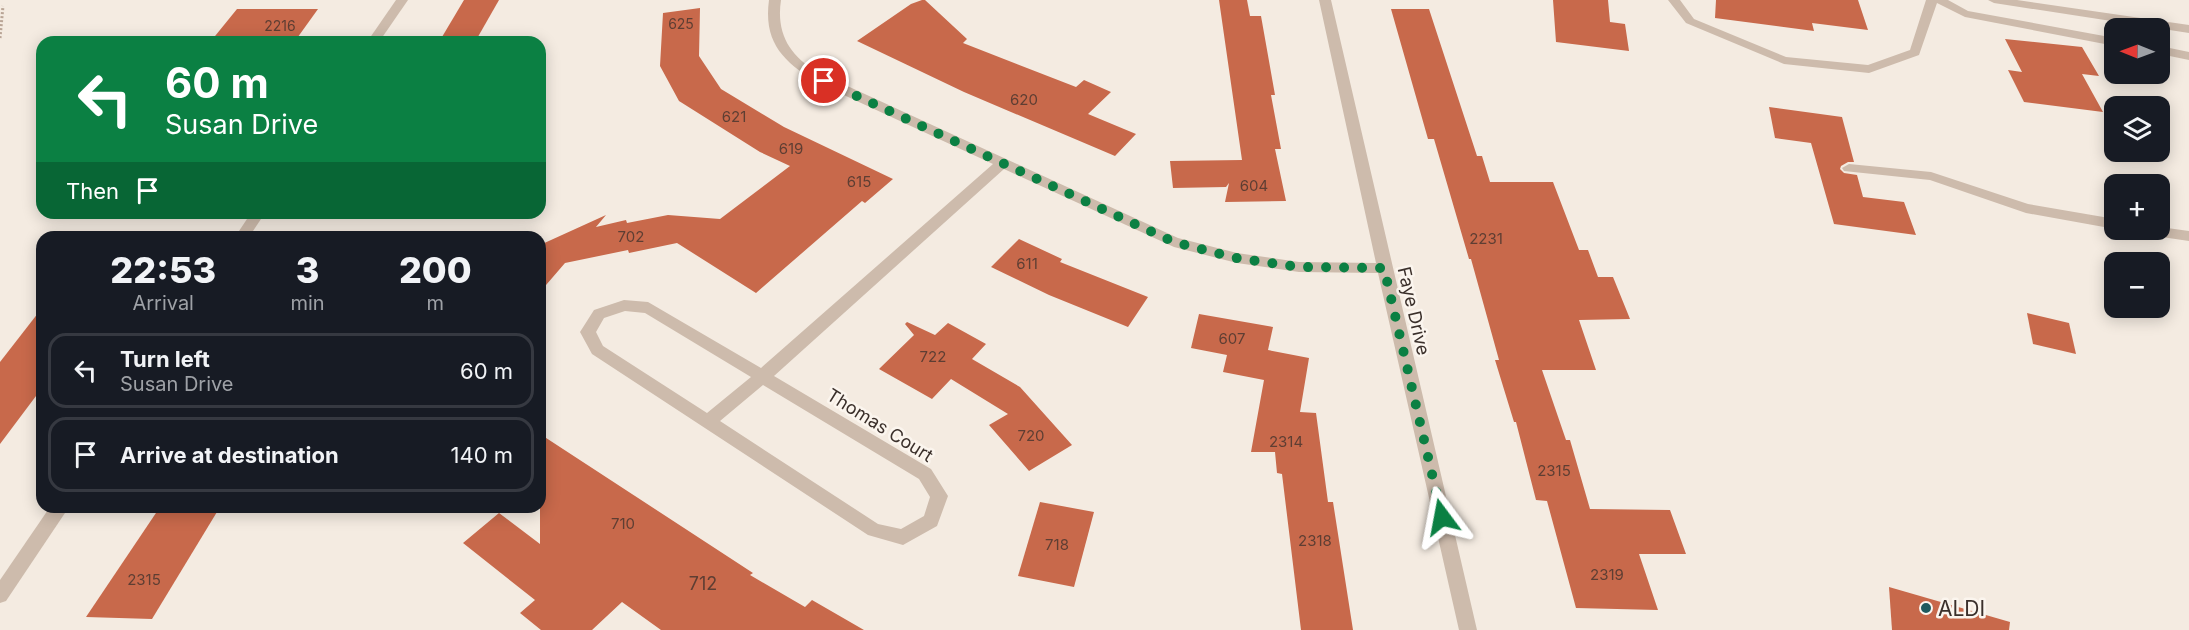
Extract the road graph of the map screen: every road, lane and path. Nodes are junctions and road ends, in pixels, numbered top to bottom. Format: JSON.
{"nodes":[{"id":1,"x":402,"y":0,"type":"edge"},
{"id":2,"x":775,"y":0,"type":"edge"},
{"id":3,"x":1325,"y":0,"type":"edge"},
{"id":4,"x":1674,"y":0,"type":"edge"},
{"id":5,"x":1932,"y":0,"type":"edge"},
{"id":6,"x":1939,"y":0,"type":"edge"},
{"id":7,"x":1994,"y":0,"type":"edge"},
{"id":8,"x":3,"y":6,"type":"dead end"},
{"id":9,"x":2189,"y":29,"type":"edge"},
{"id":10,"x":377,"y":36,"type":"edge"},
{"id":11,"x":0,"y":38,"type":"edge"},
{"id":12,"x":2104,"y":40,"type":"edge"},
{"id":13,"x":2170,"y":53,"type":"edge"},
{"id":14,"x":2189,"y":56,"type":"edge"},
{"id":15,"x":1002,"y":163,"type":"junction"},
{"id":16,"x":1849,"y":168,"type":"dead end"},
{"id":17,"x":2104,"y":222,"type":"edge"},
{"id":18,"x":2170,"y":233,"type":"edge"},
{"id":19,"x":2189,"y":236,"type":"edge"},
{"id":20,"x":1384,"y":268,"type":"junction"},
{"id":21,"x":763,"y":376,"type":"junction"},
{"id":22,"x":708,"y":422,"type":"junction"},
{"id":23,"x":56,"y":513,"type":"edge"},
{"id":24,"x":0,"y":595,"type":"edge"},
{"id":25,"x":1468,"y":630,"type":"edge"}],
"edges":[{"from":1,"to":10,"type":"street"},
{"from":2,"to":15,"type":"street"},
{"from":3,"to":20,"type":"street","name":"Faye Drive"},
{"from":4,"to":5,"type":"street"},
{"from":6,"to":12,"type":"street"},
{"from":7,"to":9,"type":"street"},
{"from":8,"to":11,"type":"path"},
{"from":13,"to":14,"type":"street"},
{"from":15,"to":20,"type":"street"},
{"from":15,"to":21,"type":"street"},
{"from":16,"to":17,"type":"street"},
{"from":18,"to":19,"type":"street"},
{"from":20,"to":25,"type":"street","name":"Faye Drive"},
{"from":21,"to":22,"type":"street"},
{"from":21,"to":22,"type":"street","name":"Thomas Court"},
{"from":21,"to":22,"type":"street","name":"Thomas Court"},
{"from":23,"to":24,"type":"street"}]}
